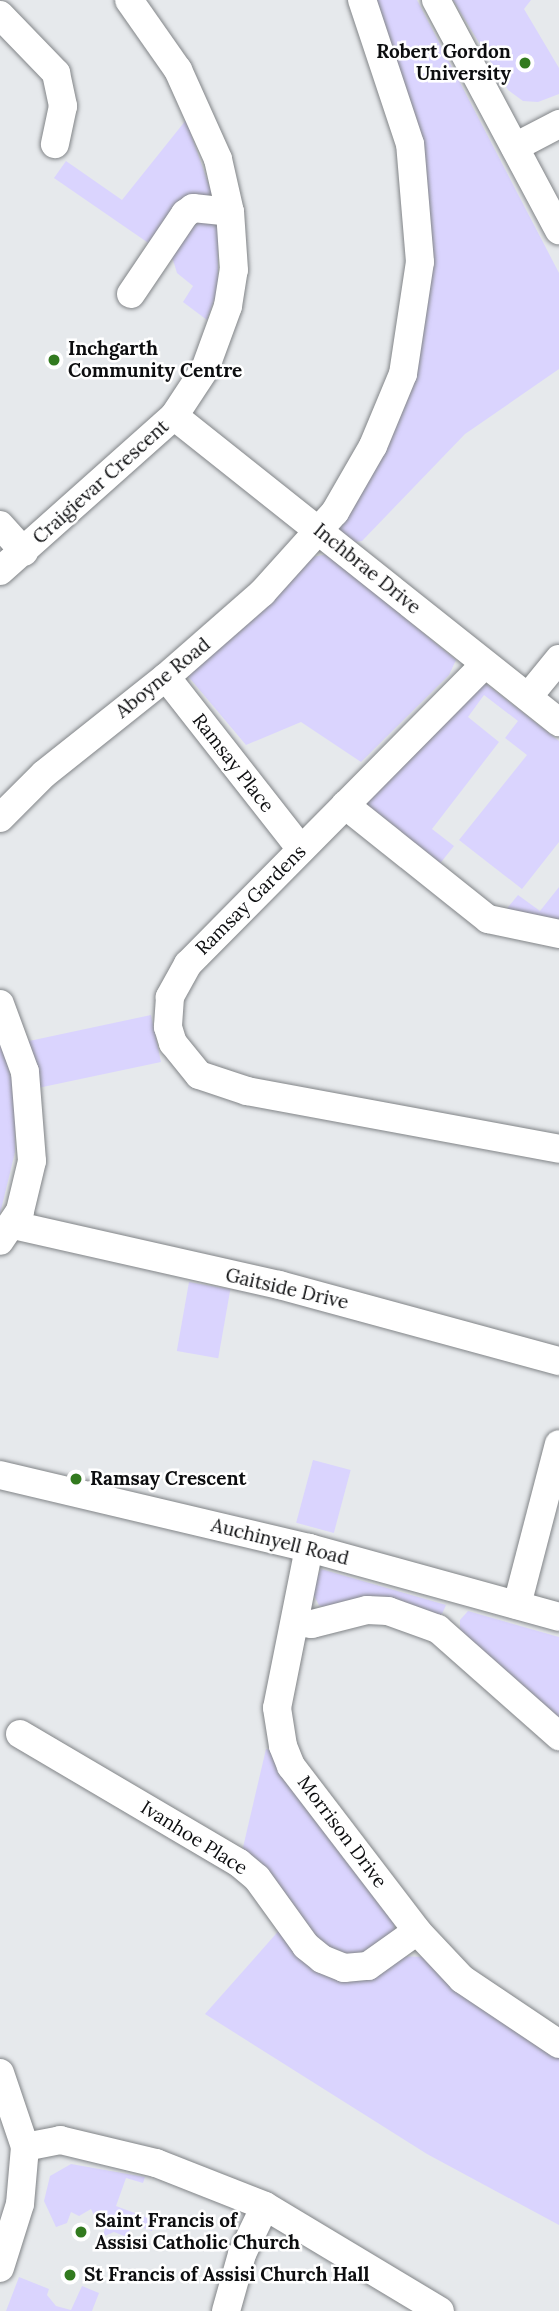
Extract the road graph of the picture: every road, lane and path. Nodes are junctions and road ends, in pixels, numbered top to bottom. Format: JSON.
{"nodes":[{"id":1,"x":129,"y":0,"type":"edge"},
{"id":2,"x":362,"y":0,"type":"edge"},
{"id":3,"x":436,"y":0,"type":"edge"},
{"id":4,"x":0,"y":15,"type":"edge"},
{"id":5,"x":559,"y":124,"type":"edge"},
{"id":6,"x":55,"y":144,"type":"dead end"},
{"id":7,"x":515,"y":147,"type":"junction"},
{"id":8,"x":230,"y":212,"type":"junction"},
{"id":9,"x":559,"y":230,"type":"edge"},
{"id":10,"x":131,"y":294,"type":"dead end"},
{"id":11,"x":174,"y":416,"type":"junction"},
{"id":12,"x":0,"y":525,"type":"edge"},
{"id":13,"x":320,"y":530,"type":"junction"},
{"id":14,"x":24,"y":552,"type":"junction"},
{"id":15,"x":0,"y":571,"type":"edge"},
{"id":16,"x":559,"y":659,"type":"edge"},
{"id":17,"x":484,"y":665,"type":"junction"},
{"id":18,"x":166,"y":677,"type":"junction"},
{"id":19,"x":528,"y":697,"type":"junction"},
{"id":20,"x":559,"y":722,"type":"edge"},
{"id":21,"x":345,"y":805,"type":"junction"},
{"id":22,"x":0,"y":818,"type":"edge"},
{"id":23,"x":301,"y":849,"type":"junction"},
{"id":24,"x":559,"y":934,"type":"edge"},
{"id":25,"x":0,"y":1004,"type":"edge"},
{"id":26,"x":559,"y":1149,"type":"edge"},
{"id":27,"x":7,"y":1233,"type":"edge"},
{"id":28,"x":559,"y":1361,"type":"edge"},
{"id":29,"x":559,"y":1444,"type":"edge"},
{"id":30,"x":0,"y":1475,"type":"edge"},
{"id":31,"x":309,"y":1548,"type":"junction"},
{"id":32,"x":462,"y":1591,"type":"junction"},
{"id":33,"x":517,"y":1605,"type":"junction"},
{"id":34,"x":559,"y":1617,"type":"edge"},
{"id":35,"x":297,"y":1622,"type":"junction"},
{"id":36,"x":445,"y":1634,"type":"junction"},
{"id":37,"x":20,"y":1734,"type":"dead end"},
{"id":38,"x":559,"y":1736,"type":"edge"},
{"id":39,"x":417,"y":1931,"type":"junction"},
{"id":40,"x":559,"y":2044,"type":"edge"},
{"id":41,"x":0,"y":2073,"type":"edge"},
{"id":42,"x":25,"y":2147,"type":"junction"},
{"id":43,"x":265,"y":2206,"type":"junction"},
{"id":44,"x":7,"y":2224,"type":"edge"},
{"id":45,"x":0,"y":2267,"type":"edge"},
{"id":46,"x":226,"y":2311,"type":"edge"},
{"id":47,"x":440,"y":2311,"type":"edge"}],
"edges":[{"from":1,"to":8,"type":"street","name":"Craigievar Crescent"},
{"from":2,"to":13,"type":"street","name":"Aboyne Road"},
{"from":3,"to":7,"type":"street"},
{"from":4,"to":6,"type":"street"},
{"from":5,"to":7,"type":"street"},
{"from":7,"to":9,"type":"street"},
{"from":8,"to":10,"type":"street"},
{"from":8,"to":11,"type":"street","name":"Craigievar Crescent"},
{"from":11,"to":13,"type":"street","name":"Inchbrae Drive"},
{"from":11,"to":14,"type":"street","name":"Craigievar Crescent"},
{"from":12,"to":14,"type":"street"},
{"from":13,"to":17,"type":"street","name":"Inchbrae Drive"},
{"from":13,"to":18,"type":"street","name":"Aboyne Road"},
{"from":14,"to":15,"type":"street","name":"Craigievar Crescent"},
{"from":16,"to":19,"type":"street"},
{"from":17,"to":19,"type":"street","name":"Inchbrae Drive"},
{"from":17,"to":21,"type":"street","name":"Ramsay Gardens"},
{"from":18,"to":22,"type":"street","name":"Aboyne Road"},
{"from":18,"to":23,"type":"street","name":"Ramsay Place"},
{"from":19,"to":20,"type":"street","name":"Inchbrae Drive"},
{"from":21,"to":23,"type":"street","name":"Ramsay Gardens"},
{"from":21,"to":24,"type":"street"},
{"from":23,"to":26,"type":"street","name":"Ramsay Gardens"},
{"from":25,"to":27,"type":"street"},
{"from":27,"to":28,"type":"street","name":"Gaitside Drive"},
{"from":29,"to":33,"type":"street"},
{"from":30,"to":31,"type":"street","name":"Auchinyell Road"},
{"from":31,"to":32,"type":"street","name":"Auchinyell Road"},
{"from":31,"to":35,"type":"street","name":"Morrison Drive"},
{"from":32,"to":33,"type":"street","name":"Auchinyell Road"},
{"from":32,"to":36,"type":"street"},
{"from":33,"to":34,"type":"street","name":"Auchinyell Road"},
{"from":35,"to":36,"type":"street"},
{"from":35,"to":39,"type":"street","name":"Morrison Drive"},
{"from":36,"to":38,"type":"street"},
{"from":37,"to":39,"type":"street","name":"Ivanhoe Place"},
{"from":39,"to":40,"type":"street","name":"Morrison Drive"},
{"from":41,"to":42,"type":"street"},
{"from":42,"to":43,"type":"street"},
{"from":42,"to":44,"type":"street"},
{"from":43,"to":46,"type":"street"},
{"from":43,"to":47,"type":"street"},
{"from":44,"to":45,"type":"street"}]}
